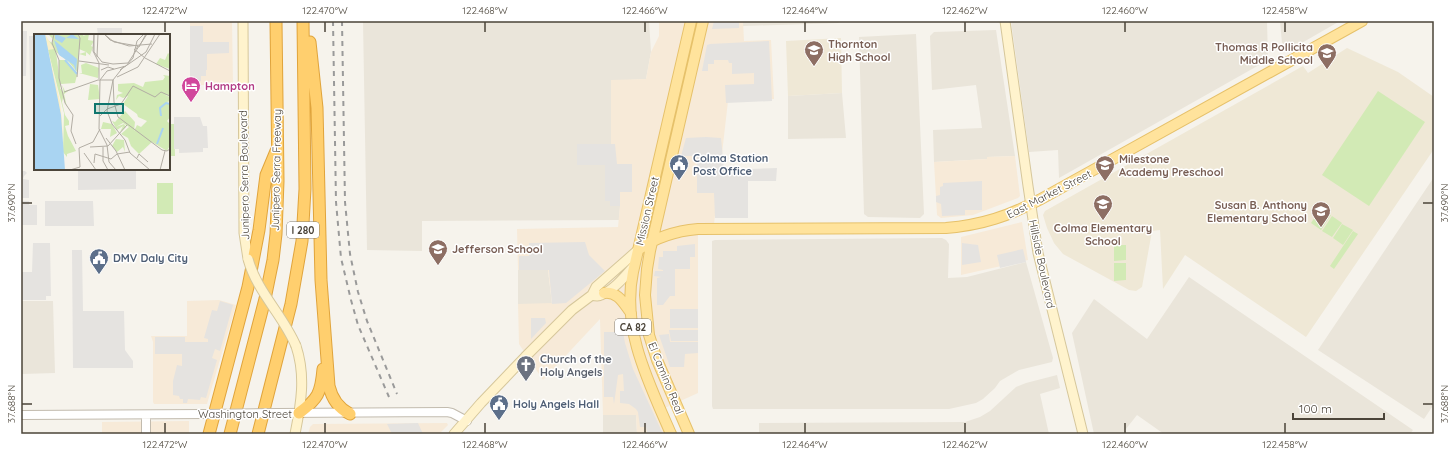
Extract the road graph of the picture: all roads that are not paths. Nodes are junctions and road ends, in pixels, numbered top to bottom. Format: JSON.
{"nodes":[{"id":1,"x":243,"y":21,"type":"edge"},
{"id":2,"x":276,"y":21,"type":"edge"},
{"id":3,"x":303,"y":21,"type":"edge"},
{"id":4,"x":307,"y":21,"type":"edge"},
{"id":5,"x":691,"y":21,"type":"edge"},
{"id":6,"x":703,"y":21,"type":"edge"},
{"id":7,"x":1005,"y":21,"type":"edge"},
{"id":8,"x":1362,"y":21,"type":"edge"},
{"id":9,"x":278,"y":147,"type":"junction"},
{"id":10,"x":1031,"y":205,"type":"junction"},
{"id":11,"x":652,"y":242,"type":"junction"},
{"id":12,"x":638,"y":250,"type":"junction"},
{"id":13,"x":634,"y":266,"type":"junction"},
{"id":14,"x":604,"y":293,"type":"junction"},
{"id":15,"x":592,"y":295,"type":"junction"},
{"id":16,"x":322,"y":312,"type":"junction"},
{"id":17,"x":631,"y":313,"type":"junction"},
{"id":18,"x":226,"y":371,"type":"junction"},
{"id":19,"x":657,"y":401,"type":"joint"},
{"id":20,"x":299,"y":413,"type":"junction"},
{"id":21,"x":350,"y":414,"type":"junction"},
{"id":22,"x":21,"y":415,"type":"edge"},
{"id":23,"x":146,"y":415,"type":"junction"},
{"id":24,"x":467,"y":421,"type":"junction"},
{"id":25,"x":146,"y":434,"type":"edge"},
{"id":26,"x":205,"y":434,"type":"edge"},
{"id":27,"x":209,"y":434,"type":"edge"},
{"id":28,"x":230,"y":434,"type":"edge"},
{"id":29,"x":258,"y":434,"type":"edge"},
{"id":30,"x":295,"y":434,"type":"edge"},
{"id":31,"x":454,"y":434,"type":"edge"},
{"id":32,"x":671,"y":434,"type":"edge"},
{"id":33,"x":689,"y":434,"type":"edge"},
{"id":34,"x":1083,"y":434,"type":"edge"}],
"edges":[{"from":1,"to":20,"type":"main road","name":"Junipero Serra Boulevard","bridge":true},
{"from":2,"to":9,"type":"highway","name":"Junipero Serra Freeway","number":"I 280"},
{"from":3,"to":29,"type":"highway","number":"I 280"},
{"from":4,"to":16,"type":"highway"},
{"from":5,"to":12,"type":"main road","name":"Mission Street","number":"CA 82"},
{"from":6,"to":11,"type":"main road","name":"Mission Street","number":"CA 82"},
{"from":7,"to":10,"type":"main road","name":"Hillside Boulevard"},
{"from":8,"to":10,"type":"main road","name":"East Market Street"},
{"from":9,"to":18,"type":"highway"},
{"from":9,"to":28,"type":"highway","name":"Junipero Serra Freeway","number":"I 280"},
{"from":10,"to":11,"type":"main road","name":"East Market Street"},
{"from":10,"to":34,"type":"main road","name":"Hillside Boulevard"},
{"from":11,"to":12,"type":"main road","name":"East Market Street"},
{"from":11,"to":13,"type":"main road"},
{"from":11,"to":33,"type":"main road","name":"El Camino Real","number":"CA 82"},
{"from":12,"to":13,"type":"main road","name":"Mission Street","number":"CA 82"},
{"from":12,"to":15,"type":"main road"},
{"from":13,"to":14,"type":"main road"},
{"from":13,"to":17,"type":"main road","name":"Mission Street","number":"CA 82"},
{"from":14,"to":15,"type":"main road"},
{"from":14,"to":17,"type":"main road"},
{"from":15,"to":24,"type":"main road"},
{"from":16,"to":20,"type":"highway"},
{"from":16,"to":21,"type":"highway"},
{"from":17,"to":19,"type":"main road","name":"Mission Street","number":"CA 82"},
{"from":18,"to":26,"type":"highway"},
{"from":18,"to":27,"type":"highway"},
{"from":19,"to":32,"type":"main road","name":"El Camino Real","number":"CA 82"},
{"from":20,"to":21,"type":"street","name":"Washington Street"},
{"from":20,"to":23,"type":"street","name":"Washington Street","bridge":true},
{"from":20,"to":30,"type":"main road","name":"Junipero Serra Boulevard"},
{"from":21,"to":24,"type":"street","name":"Washington Street"},
{"from":22,"to":23,"type":"street","name":"Washington Street"},
{"from":23,"to":25,"type":"street"},
{"from":24,"to":31,"type":"main road"}]}
